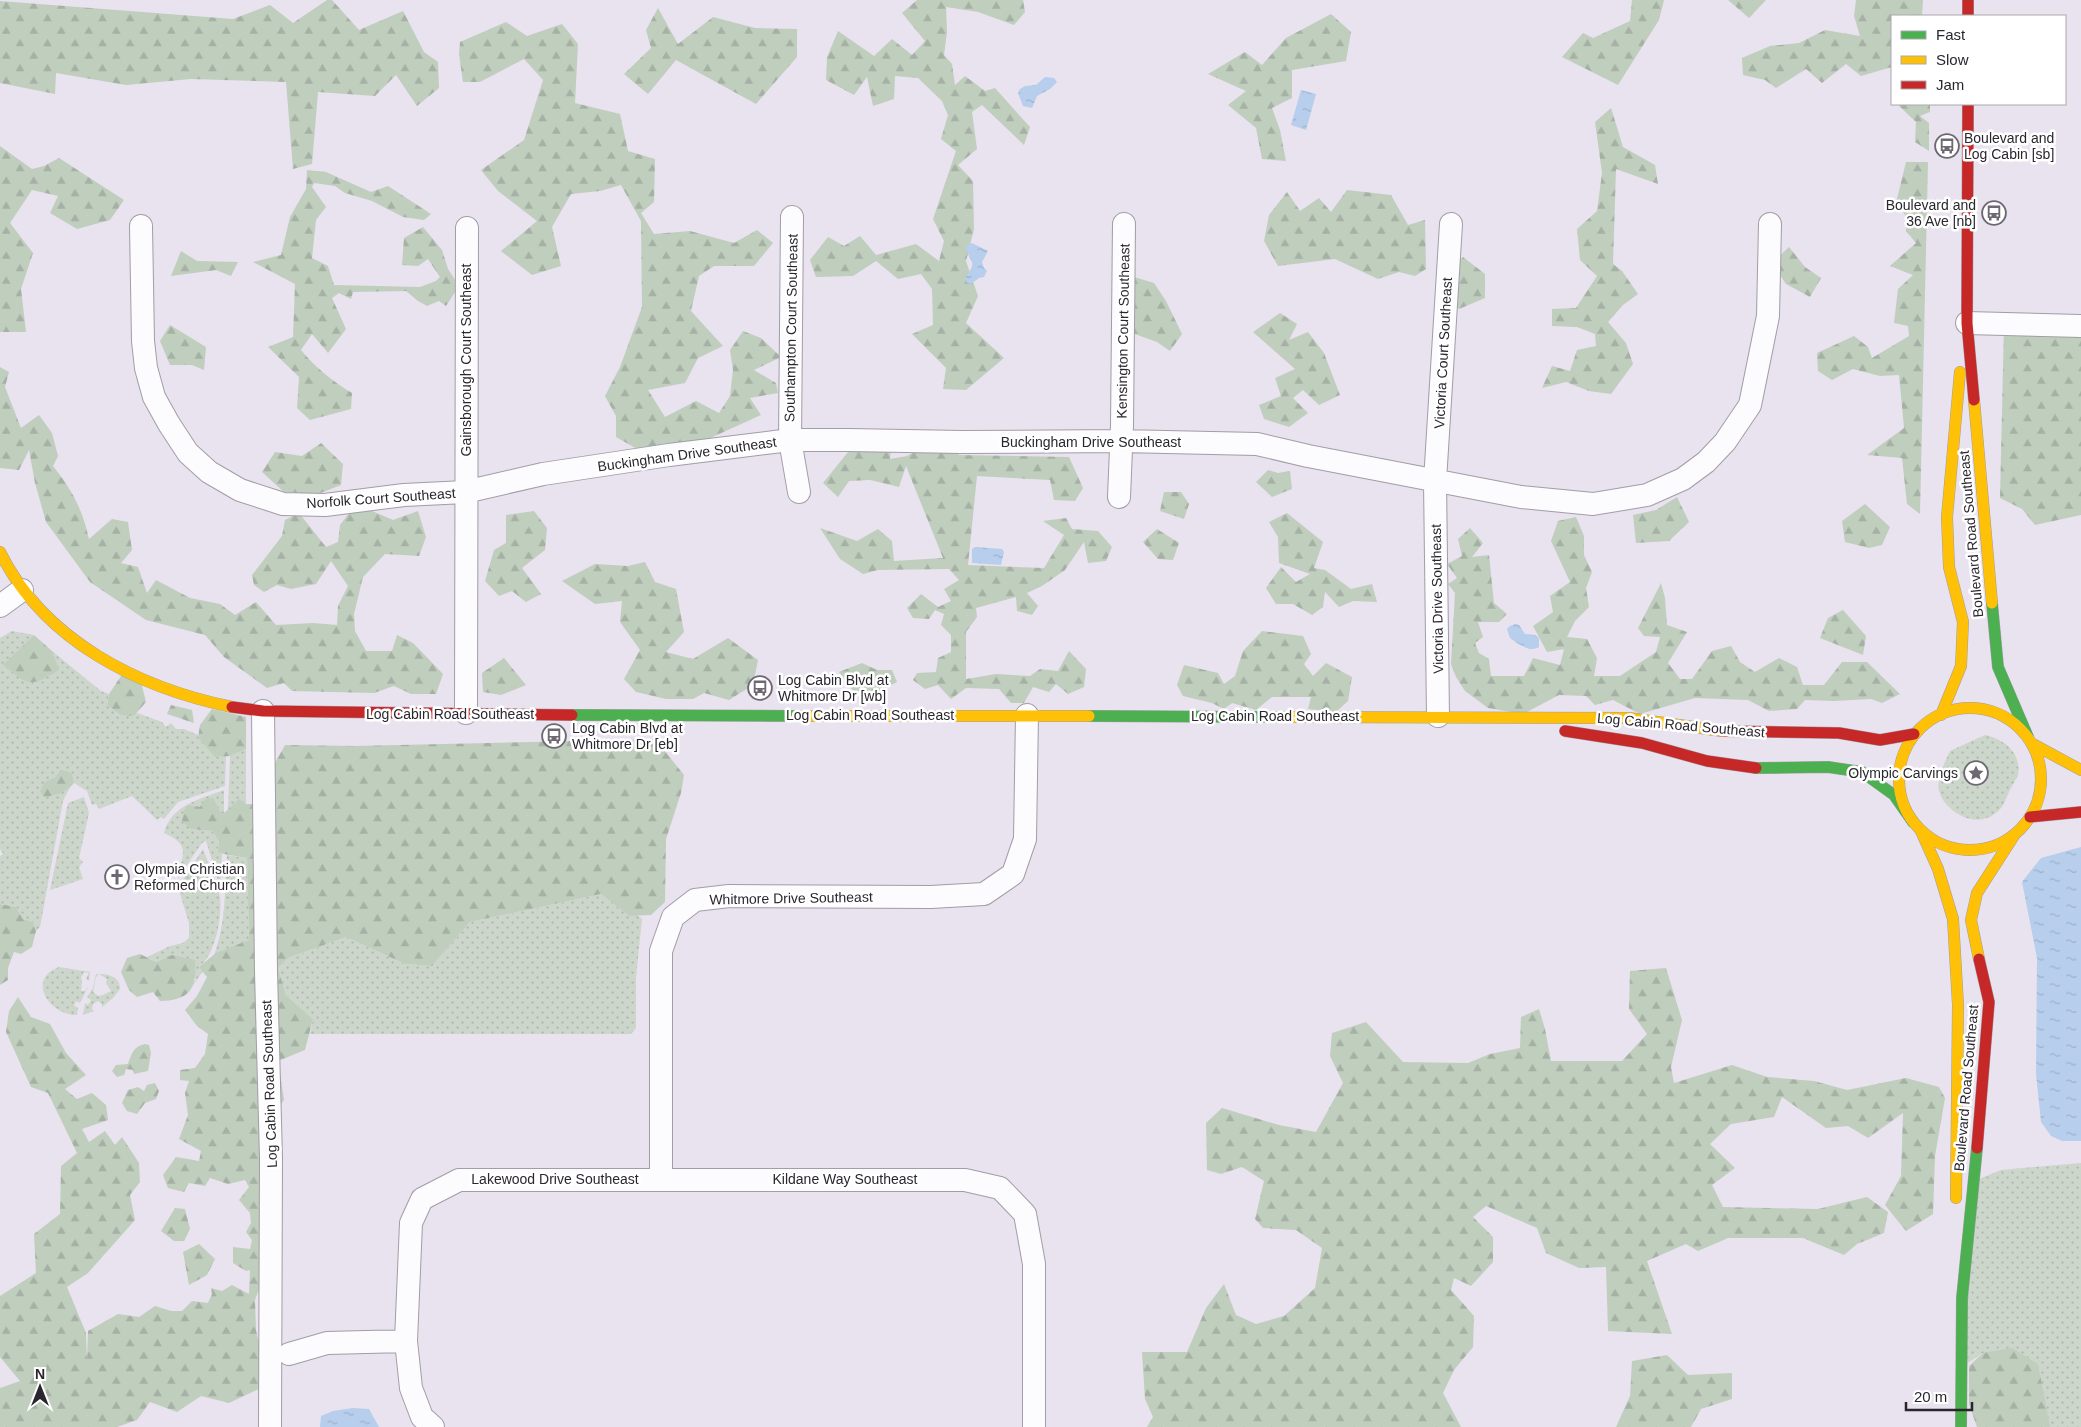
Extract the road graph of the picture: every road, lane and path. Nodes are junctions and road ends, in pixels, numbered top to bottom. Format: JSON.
{"nodes":[{"id":1,"x":1968,"y":0,"type":"edge"},
{"id":2,"x":1968,"y":15,"type":"edge"},
{"id":3,"x":1968,"y":105,"type":"edge"},
{"id":4,"x":792,"y":217,"type":"dead end"},
{"id":5,"x":1124,"y":224,"type":"dead end"},
{"id":6,"x":1451,"y":224,"type":"dead end"},
{"id":7,"x":1770,"y":224,"type":"dead end"},
{"id":8,"x":141,"y":226,"type":"dead end"},
{"id":9,"x":467,"y":228,"type":"dead end"},
{"id":10,"x":1967,"y":323,"type":"junction"},
{"id":11,"x":2081,"y":326,"type":"edge"},
{"id":12,"x":790,"y":440,"type":"junction"},
{"id":13,"x":1121,"y":441,"type":"junction"},
{"id":14,"x":1435,"y":481,"type":"junction"},
{"id":15,"x":465,"y":492,"type":"junction"},
{"id":16,"x":799,"y":492,"type":"dead end"},
{"id":17,"x":1119,"y":497,"type":"dead end"},
{"id":18,"x":0,"y":552,"type":"edge"},
{"id":19,"x":22,"y":590,"type":"junction"},
{"id":20,"x":0,"y":606,"type":"edge"},
{"id":21,"x":263,"y":711,"type":"junction"},
{"id":22,"x":466,"y":713,"type":"junction"},
{"id":23,"x":1027,"y":715,"type":"junction"},
{"id":24,"x":1941,"y":715,"type":"junction"},
{"id":25,"x":1438,"y":716,"type":"junction"},
{"id":26,"x":1478,"y":717,"type":"junction"},
{"id":27,"x":1914,"y":734,"type":"junction"},
{"id":28,"x":2030,"y":740,"type":"junction"},
{"id":29,"x":2081,"y":770,"type":"edge"},
{"id":30,"x":2081,"y":812,"type":"edge"},
{"id":31,"x":2030,"y":817,"type":"junction"},
{"id":32,"x":1913,"y":822,"type":"junction"},
{"id":33,"x":1921,"y":831,"type":"junction"},
{"id":34,"x":2014,"y":834,"type":"junction"},
{"id":35,"x":661,"y":1179,"type":"junction"},
{"id":36,"x":1956,"y":1212,"type":"dead end"},
{"id":37,"x":1956,"y":1231,"type":"dead end"},
{"id":38,"x":1962,"y":1298,"type":"junction"},
{"id":39,"x":406,"y":1341,"type":"junction"},
{"id":40,"x":289,"y":1354,"type":"dead end"},
{"id":41,"x":270,"y":1427,"type":"edge"},
{"id":42,"x":433,"y":1427,"type":"edge"},
{"id":43,"x":1034,"y":1427,"type":"edge"},
{"id":44,"x":1961,"y":1427,"type":"edge"}],
"edges":[{"from":1,"to":2,"type":"street"},
{"from":3,"to":10,"type":"street","name":"Boulevard Road Southeast"},
{"from":4,"to":12,"type":"street","name":"Southampton Court Southeast"},
{"from":5,"to":13,"type":"street","name":"Kensington Court Southeast"},
{"from":6,"to":14,"type":"street","name":"Victoria Court Southeast"},
{"from":7,"to":14,"type":"street","name":"Buckingham Drive Southeast"},
{"from":8,"to":15,"type":"street","name":"Norfolk Court Southeast"},
{"from":9,"to":15,"type":"street","name":"Gainsborough Court Southeast"},
{"from":10,"to":11,"type":"street"},
{"from":10,"to":24,"type":"street","name":"Boulevard Road Southeast"},
{"from":10,"to":28,"type":"street","name":"Boulevard Road Southeast"},
{"from":12,"to":13,"type":"street","name":"Buckingham Drive Southeast"},
{"from":12,"to":15,"type":"street","name":"Buckingham Drive Southeast"},
{"from":12,"to":16,"type":"street","name":"Southampton Court Southeast"},
{"from":13,"to":14,"type":"street","name":"Buckingham Drive Southeast"},
{"from":13,"to":17,"type":"street","name":"Kensington Court Southeast"},
{"from":14,"to":25,"type":"street","name":"Victoria Drive Southeast"},
{"from":15,"to":22,"type":"street","name":"Gainsborough Court Southeast"},
{"from":18,"to":19,"type":"street","name":"Log Cabin Road Southeast"},
{"from":19,"to":20,"type":"street"},
{"from":19,"to":21,"type":"street","name":"Log Cabin Road Southeast"},
{"from":21,"to":22,"type":"street","name":"Log Cabin Road Southeast"},
{"from":21,"to":41,"type":"street","name":"Log Cabin Road Southeast"},
{"from":22,"to":23,"type":"street","name":"Log Cabin Road Southeast"},
{"from":23,"to":25,"type":"street","name":"Log Cabin Road Southeast"},
{"from":23,"to":35,"type":"street","name":"Whitmore Drive Southeast"},
{"from":24,"to":27,"type":"street"},
{"from":24,"to":28,"type":"street"},
{"from":25,"to":26,"type":"street","name":"Log Cabin Road Southeast"},
{"from":26,"to":27,"type":"street","name":"Log Cabin Road Southeast"},
{"from":26,"to":32,"type":"street","name":"Log Cabin Road Southeast"},
{"from":27,"to":32,"type":"street"},
{"from":28,"to":29,"type":"street"},
{"from":28,"to":31,"type":"street"},
{"from":30,"to":31,"type":"street"},
{"from":31,"to":34,"type":"street"},
{"from":32,"to":33,"type":"street"},
{"from":33,"to":34,"type":"street"},
{"from":33,"to":36,"type":"street","name":"Boulevard Road Southeast"},
{"from":34,"to":38,"type":"street","name":"Boulevard Road Southeast"},
{"from":35,"to":39,"type":"street","name":"Lakewood Drive Southeast"},
{"from":35,"to":43,"type":"street","name":"Kildane Way Southeast"},
{"from":37,"to":38,"type":"street","name":"Boulevard Road Southeast"},
{"from":38,"to":44,"type":"street","name":"Boulevard Road Southeast"},
{"from":39,"to":40,"type":"street"},
{"from":39,"to":42,"type":"street","name":"Lakewood Drive Southeast"}]}
